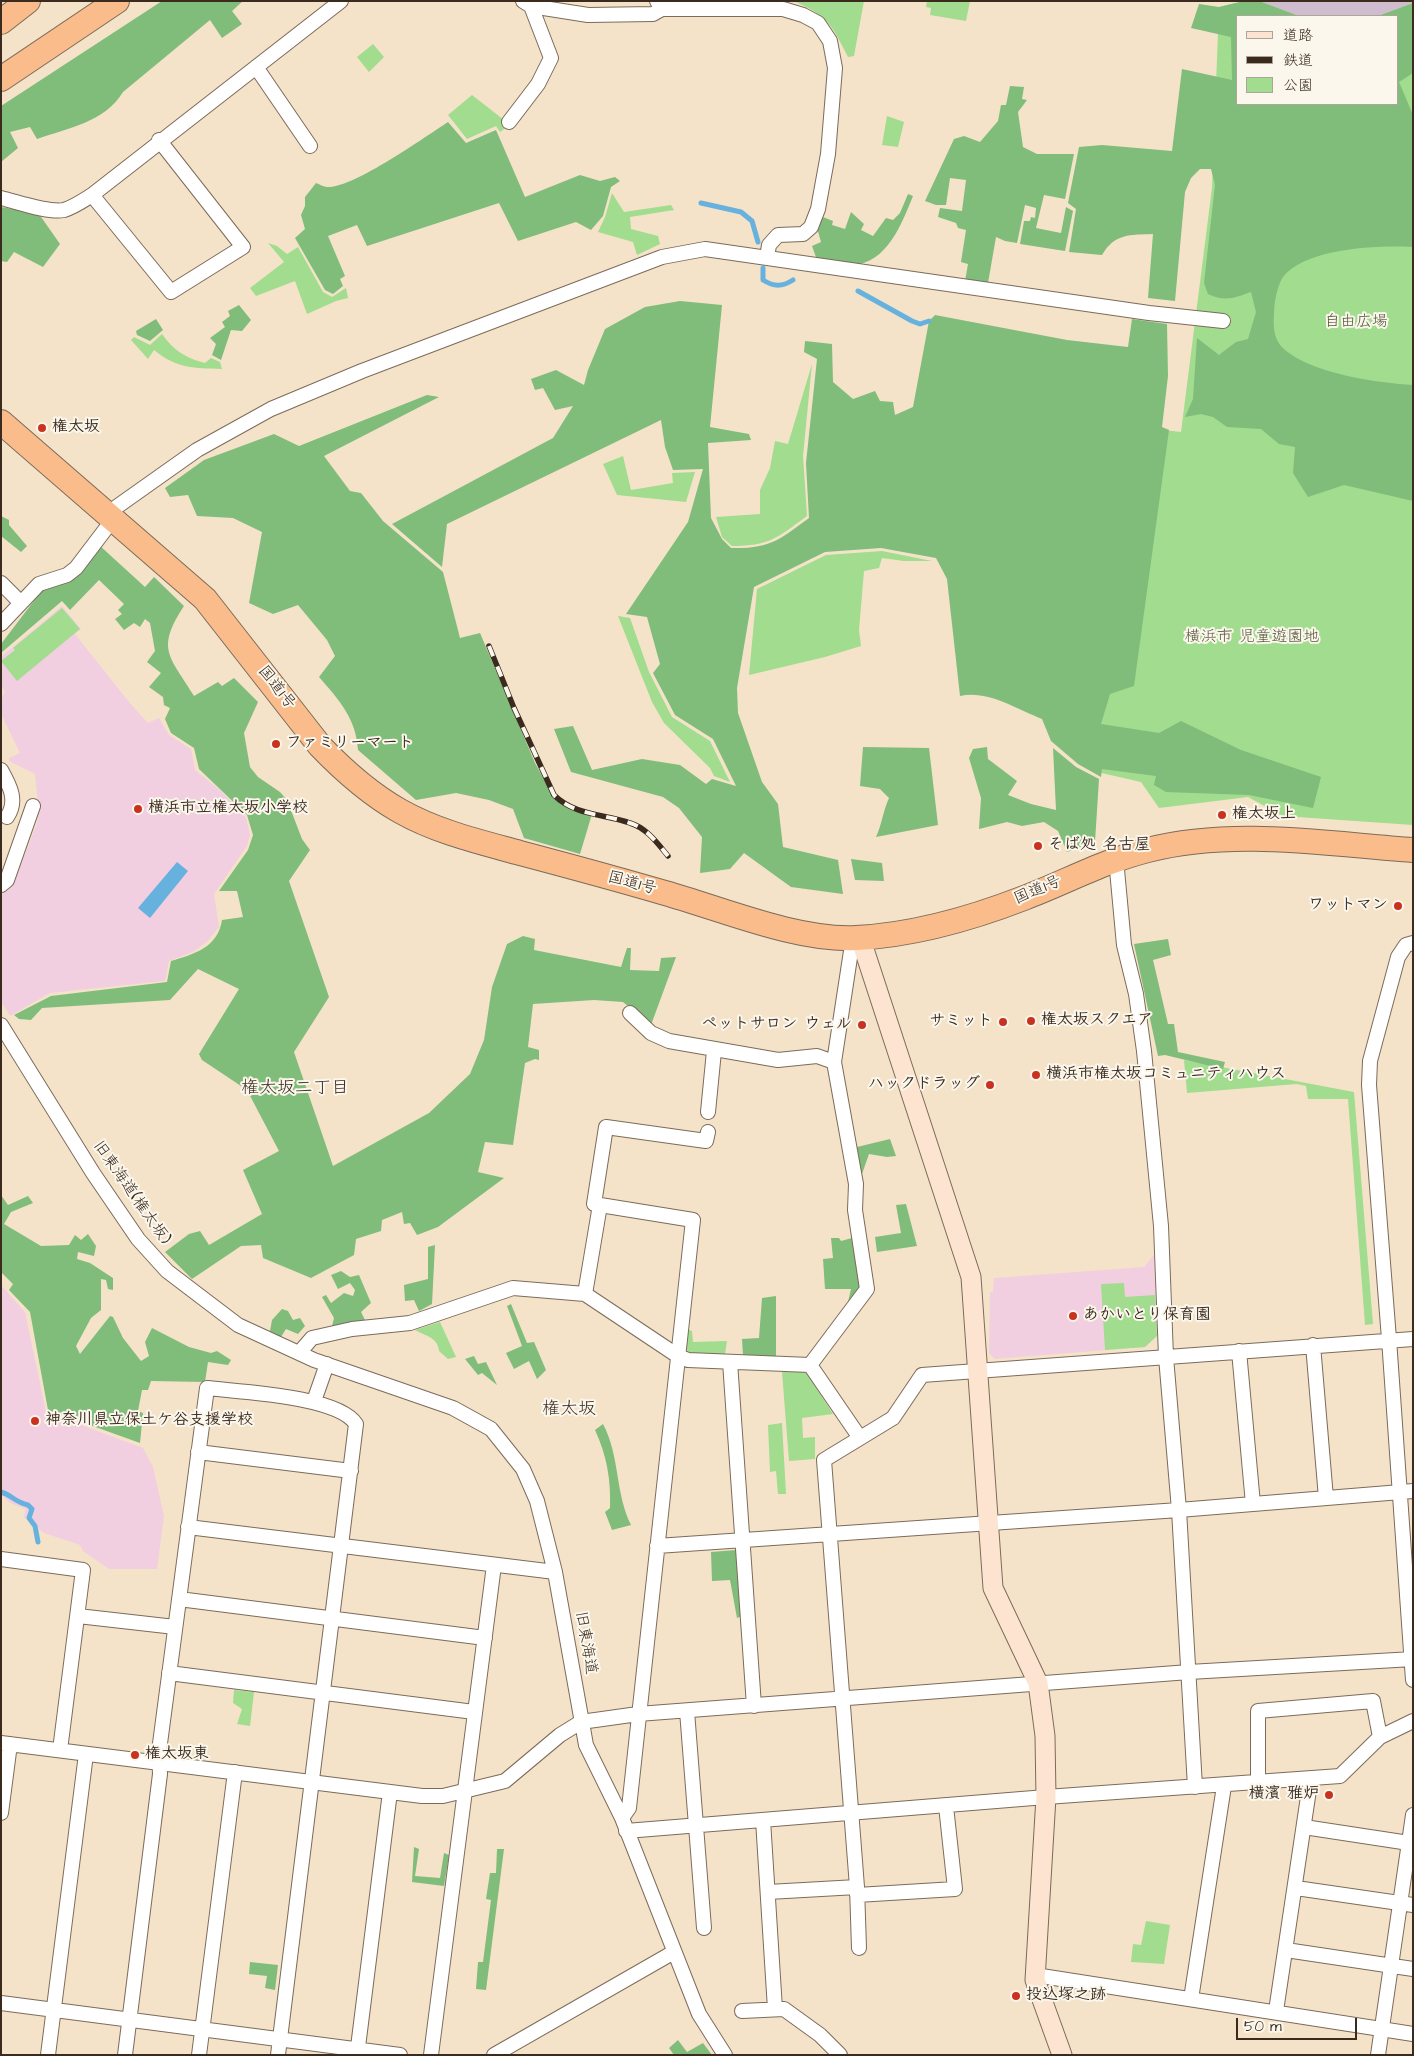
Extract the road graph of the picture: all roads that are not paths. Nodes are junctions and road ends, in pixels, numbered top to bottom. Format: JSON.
{"nodes":[{"id":1,"x":100,"y":1,"type":"edge"},
{"id":2,"x":117,"y":1,"type":"edge"},
{"id":3,"x":341,"y":1,"type":"edge"},
{"id":4,"x":527,"y":4,"type":"edge"},
{"id":5,"x":660,"y":5,"type":"edge"},
{"id":6,"x":40,"y":52,"type":"junction"},
{"id":7,"x":256,"y":67,"type":"junction"},
{"id":8,"x":1,"y":79,"type":"edge"},
{"id":9,"x":509,"y":122,"type":"dead end"},
{"id":10,"x":159,"y":140,"type":"junction"},
{"id":11,"x":310,"y":146,"type":"dead end"},
{"id":12,"x":92,"y":195,"type":"junction"},
{"id":13,"x":1,"y":198,"type":"edge"},
{"id":14,"x":767,"y":258,"type":"junction"},
{"id":15,"x":1223,"y":321,"type":"dead end"},
{"id":16,"x":1,"y":422,"type":"edge"},
{"id":17,"x":111,"y":516,"type":"junction"},
{"id":18,"x":1,"y":584,"type":"edge"},
{"id":19,"x":20,"y":602,"type":"junction"},
{"id":20,"x":1,"y":624,"type":"edge"},
{"id":21,"x":5,"y":771,"type":"edge"},
{"id":22,"x":33,"y":806,"type":"dead end"},
{"id":23,"x":8,"y":817,"type":"dead end"},
{"id":24,"x":1413,"y":850,"type":"edge"},
{"id":25,"x":1116,"y":859,"type":"junction"},
{"id":26,"x":1,"y":885,"type":"edge"},
{"id":27,"x":856,"y":938,"type":"junction"},
{"id":28,"x":1413,"y":943,"type":"edge"},
{"id":29,"x":630,"y":1013,"type":"dead end"},
{"id":30,"x":1,"y":1025,"type":"edge"},
{"id":31,"x":714,"y":1051,"type":"junction"},
{"id":32,"x":834,"y":1062,"type":"junction"},
{"id":33,"x":708,"y":1112,"type":"dead end"},
{"id":34,"x":708,"y":1132,"type":"dead end"},
{"id":35,"x":600,"y":1205,"type":"junction"},
{"id":36,"x":585,"y":1294,"type":"junction"},
{"id":37,"x":1389,"y":1339,"type":"junction"},
{"id":38,"x":1413,"y":1339,"type":"edge"},
{"id":39,"x":1313,"y":1345,"type":"junction"},
{"id":40,"x":1238,"y":1351,"type":"junction"},
{"id":41,"x":300,"y":1354,"type":"junction"},
{"id":42,"x":678,"y":1356,"type":"junction"},
{"id":43,"x":1166,"y":1356,"type":"junction"},
{"id":44,"x":730,"y":1362,"type":"junction"},
{"id":45,"x":327,"y":1364,"type":"junction"},
{"id":46,"x":810,"y":1365,"type":"junction"},
{"id":47,"x":977,"y":1371,"type":"junction"},
{"id":48,"x":314,"y":1401,"type":"junction"},
{"id":49,"x":860,"y":1438,"type":"junction"},
{"id":50,"x":198,"y":1452,"type":"junction"},
{"id":51,"x":351,"y":1471,"type":"junction"},
{"id":52,"x":1406,"y":1491,"type":"edge"},
{"id":53,"x":1326,"y":1498,"type":"junction"},
{"id":54,"x":1254,"y":1504,"type":"junction"},
{"id":55,"x":1179,"y":1510,"type":"junction"},
{"id":56,"x":988,"y":1523,"type":"junction"},
{"id":57,"x":188,"y":1527,"type":"junction"},
{"id":58,"x":831,"y":1533,"type":"junction"},
{"id":59,"x":742,"y":1540,"type":"junction"},
{"id":60,"x":342,"y":1546,"type":"junction"},
{"id":61,"x":657,"y":1546,"type":"junction"},
{"id":62,"x":1,"y":1560,"type":"edge"},
{"id":63,"x":494,"y":1564,"type":"junction"},
{"id":64,"x":555,"y":1572,"type":"junction"},
{"id":65,"x":179,"y":1599,"type":"junction"},
{"id":66,"x":78,"y":1616,"type":"junction"},
{"id":67,"x":333,"y":1619,"type":"junction"},
{"id":68,"x":175,"y":1627,"type":"junction"},
{"id":69,"x":484,"y":1638,"type":"junction"},
{"id":70,"x":1412,"y":1659,"type":"edge"},
{"id":71,"x":1189,"y":1672,"type":"junction"},
{"id":72,"x":169,"y":1673,"type":"junction"},
{"id":73,"x":1413,"y":1680,"type":"edge"},
{"id":74,"x":1038,"y":1684,"type":"junction"},
{"id":75,"x":323,"y":1692,"type":"junction"},
{"id":76,"x":842,"y":1699,"type":"junction"},
{"id":77,"x":754,"y":1706,"type":"junction"},
{"id":78,"x":687,"y":1711,"type":"junction"},
{"id":79,"x":474,"y":1712,"type":"junction"},
{"id":80,"x":638,"y":1714,"type":"junction"},
{"id":81,"x":1413,"y":1721,"type":"edge"},
{"id":82,"x":581,"y":1722,"type":"junction"},
{"id":83,"x":1380,"y":1737,"type":"junction"},
{"id":84,"x":6,"y":1744,"type":"edge"},
{"id":85,"x":60,"y":1750,"type":"junction"},
{"id":86,"x":86,"y":1754,"type":"junction"},
{"id":87,"x":159,"y":1762,"type":"junction"},
{"id":88,"x":236,"y":1772,"type":"junction"},
{"id":89,"x":311,"y":1782,"type":"junction"},
{"id":90,"x":1258,"y":1782,"type":"junction"},
{"id":91,"x":1310,"y":1785,"type":"junction"},
{"id":92,"x":1224,"y":1786,"type":"junction"},
{"id":93,"x":1195,"y":1787,"type":"junction"},
{"id":94,"x":390,"y":1792,"type":"junction"},
{"id":95,"x":464,"y":1792,"type":"junction"},
{"id":96,"x":1046,"y":1797,"type":"junction"},
{"id":97,"x":946,"y":1806,"type":"junction"},
{"id":98,"x":1,"y":1813,"type":"edge"},
{"id":99,"x":850,"y":1813,"type":"junction"},
{"id":100,"x":1413,"y":1815,"type":"edge"},
{"id":101,"x":763,"y":1820,"type":"junction"},
{"id":102,"x":624,"y":1824,"type":"junction"},
{"id":103,"x":696,"y":1825,"type":"junction"},
{"id":104,"x":1304,"y":1827,"type":"junction"},
{"id":105,"x":1409,"y":1843,"type":"junction"},
{"id":106,"x":1296,"y":1888,"type":"junction"},
{"id":107,"x":857,"y":1891,"type":"junction"},
{"id":108,"x":768,"y":1892,"type":"junction"},
{"id":109,"x":1406,"y":1904,"type":"edge"},
{"id":110,"x":704,"y":1928,"type":"dead end"},
{"id":111,"x":860,"y":1948,"type":"dead end"},
{"id":112,"x":1286,"y":1950,"type":"junction"},
{"id":113,"x":674,"y":1952,"type":"junction"},
{"id":114,"x":1392,"y":1966,"type":"junction"},
{"id":115,"x":1413,"y":1969,"type":"edge"},
{"id":116,"x":1035,"y":1975,"type":"junction"},
{"id":117,"x":1191,"y":1999,"type":"junction"},
{"id":118,"x":1,"y":2003,"type":"edge"},
{"id":119,"x":775,"y":2009,"type":"junction"},
{"id":120,"x":54,"y":2010,"type":"junction"},
{"id":121,"x":742,"y":2011,"type":"dead end"},
{"id":122,"x":1276,"y":2011,"type":"junction"},
{"id":123,"x":130,"y":2019,"type":"junction"},
{"id":124,"x":202,"y":2028,"type":"junction"},
{"id":125,"x":1382,"y":2028,"type":"junction"},
{"id":126,"x":1413,"y":2034,"type":"edge"},
{"id":127,"x":280,"y":2038,"type":"junction"},
{"id":128,"x":357,"y":2052,"type":"edge"},
{"id":129,"x":501,"y":2053,"type":"edge"},
{"id":130,"x":48,"y":2055,"type":"edge"},
{"id":131,"x":125,"y":2055,"type":"edge"},
{"id":132,"x":199,"y":2055,"type":"edge"},
{"id":133,"x":278,"y":2055,"type":"edge"},
{"id":134,"x":400,"y":2055,"type":"edge"},
{"id":135,"x":431,"y":2055,"type":"edge"},
{"id":136,"x":725,"y":2055,"type":"edge"},
{"id":137,"x":840,"y":2055,"type":"edge"},
{"id":138,"x":1062,"y":2055,"type":"edge"},
{"id":139,"x":1378,"y":2055,"type":"edge"}],
"edges":[{"from":1,"to":6,"type":"highway"},
{"from":2,"to":6,"type":"highway"},
{"from":3,"to":7,"type":"street"},
{"from":4,"to":5,"type":"street"},
{"from":4,"to":9,"type":"street"},
{"from":5,"to":14,"type":"street"},
{"from":6,"to":8,"type":"highway"},
{"from":7,"to":10,"type":"street"},
{"from":7,"to":11,"type":"street"},
{"from":10,"to":12,"type":"street"},
{"from":10,"to":12,"type":"street"},
{"from":12,"to":13,"type":"street"},
{"from":14,"to":15,"type":"street"},
{"from":14,"to":17,"type":"street"},
{"from":16,"to":17,"type":"highway","name":"国道1号"},
{"from":17,"to":19,"type":"street"},
{"from":17,"to":27,"type":"highway","name":"国道1号"},
{"from":18,"to":19,"type":"street"},
{"from":19,"to":20,"type":"street"},
{"from":21,"to":23,"type":"street"},
{"from":22,"to":26,"type":"street"},
{"from":24,"to":25,"type":"highway","name":"国道1号"},
{"from":25,"to":27,"type":"highway","name":"国道1号"},
{"from":25,"to":43,"type":"street"},
{"from":27,"to":32,"type":"street"},
{"from":27,"to":47,"type":"street"},
{"from":28,"to":37,"type":"street"},
{"from":29,"to":31,"type":"street"},
{"from":30,"to":41,"type":"street","name":"旧東海道(権太坂)"},
{"from":31,"to":32,"type":"street"},
{"from":31,"to":33,"type":"street"},
{"from":32,"to":46,"type":"street"},
{"from":34,"to":35,"type":"street"},
{"from":35,"to":36,"type":"street"},
{"from":35,"to":42,"type":"street"},
{"from":36,"to":41,"type":"street"},
{"from":36,"to":42,"type":"street"},
{"from":37,"to":38,"type":"street"},
{"from":37,"to":39,"type":"street"},
{"from":37,"to":52,"type":"street"},
{"from":39,"to":40,"type":"street"},
{"from":39,"to":53,"type":"street"},
{"from":40,"to":43,"type":"street"},
{"from":40,"to":54,"type":"street"},
{"from":41,"to":45,"type":"street","name":"旧東海道"},
{"from":42,"to":44,"type":"street"},
{"from":42,"to":61,"type":"street"},
{"from":43,"to":47,"type":"street"},
{"from":43,"to":55,"type":"street"},
{"from":44,"to":46,"type":"street"},
{"from":44,"to":59,"type":"street"},
{"from":45,"to":48,"type":"street"},
{"from":45,"to":64,"type":"street","name":"旧東海道"},
{"from":46,"to":49,"type":"street"},
{"from":47,"to":49,"type":"street"},
{"from":47,"to":56,"type":"street"},
{"from":48,"to":50,"type":"street"},
{"from":48,"to":51,"type":"street"},
{"from":49,"to":58,"type":"street"},
{"from":50,"to":51,"type":"street"},
{"from":50,"to":57,"type":"street"},
{"from":51,"to":60,"type":"street"},
{"from":52,"to":53,"type":"street"},
{"from":52,"to":70,"type":"street"},
{"from":53,"to":54,"type":"street"},
{"from":54,"to":55,"type":"street"},
{"from":55,"to":56,"type":"street"},
{"from":55,"to":71,"type":"street"},
{"from":56,"to":58,"type":"street"},
{"from":56,"to":74,"type":"street"},
{"from":57,"to":60,"type":"street"},
{"from":57,"to":65,"type":"street"},
{"from":58,"to":59,"type":"street"},
{"from":58,"to":76,"type":"street"},
{"from":59,"to":61,"type":"street"},
{"from":59,"to":77,"type":"street"},
{"from":60,"to":63,"type":"street"},
{"from":60,"to":67,"type":"street"},
{"from":61,"to":80,"type":"street"},
{"from":62,"to":66,"type":"street"},
{"from":63,"to":64,"type":"street"},
{"from":63,"to":69,"type":"street"},
{"from":64,"to":82,"type":"street","name":"旧東海道"},
{"from":65,"to":67,"type":"street"},
{"from":65,"to":68,"type":"street"},
{"from":66,"to":68,"type":"street"},
{"from":66,"to":85,"type":"street"},
{"from":67,"to":69,"type":"street"},
{"from":67,"to":75,"type":"street"},
{"from":68,"to":72,"type":"street"},
{"from":69,"to":79,"type":"street"},
{"from":70,"to":71,"type":"street"},
{"from":70,"to":73,"type":"street"},
{"from":71,"to":74,"type":"street"},
{"from":71,"to":93,"type":"street"},
{"from":72,"to":75,"type":"street"},
{"from":72,"to":87,"type":"street"},
{"from":74,"to":76,"type":"street"},
{"from":74,"to":96,"type":"street"},
{"from":75,"to":79,"type":"street"},
{"from":75,"to":89,"type":"street"},
{"from":76,"to":77,"type":"street"},
{"from":76,"to":99,"type":"street"},
{"from":77,"to":78,"type":"street"},
{"from":78,"to":80,"type":"street"},
{"from":78,"to":103,"type":"street"},
{"from":79,"to":95,"type":"street"},
{"from":80,"to":82,"type":"street"},
{"from":80,"to":102,"type":"street"},
{"from":81,"to":83,"type":"street"},
{"from":82,"to":95,"type":"street"},
{"from":82,"to":102,"type":"street","name":"旧東海道"},
{"from":83,"to":90,"type":"street"},
{"from":83,"to":91,"type":"street"},
{"from":84,"to":85,"type":"street"},
{"from":84,"to":98,"type":"street"},
{"from":85,"to":86,"type":"street"},
{"from":86,"to":87,"type":"street"},
{"from":86,"to":120,"type":"street"},
{"from":87,"to":88,"type":"street"},
{"from":87,"to":123,"type":"street"},
{"from":88,"to":89,"type":"street"},
{"from":88,"to":124,"type":"street"},
{"from":89,"to":94,"type":"street"},
{"from":89,"to":127,"type":"street"},
{"from":90,"to":91,"type":"street"},
{"from":90,"to":92,"type":"street"},
{"from":91,"to":104,"type":"street"},
{"from":92,"to":93,"type":"street"},
{"from":92,"to":117,"type":"street"},
{"from":93,"to":96,"type":"street"},
{"from":94,"to":95,"type":"street"},
{"from":94,"to":128,"type":"street"},
{"from":95,"to":135,"type":"street"},
{"from":96,"to":97,"type":"street"},
{"from":96,"to":116,"type":"street"},
{"from":97,"to":99,"type":"street"},
{"from":97,"to":107,"type":"street"},
{"from":99,"to":101,"type":"street"},
{"from":99,"to":107,"type":"street"},
{"from":100,"to":105,"type":"street"},
{"from":101,"to":103,"type":"street"},
{"from":101,"to":108,"type":"street"},
{"from":102,"to":103,"type":"street"},
{"from":102,"to":113,"type":"street","name":"旧東海道"},
{"from":103,"to":110,"type":"street"},
{"from":104,"to":105,"type":"street"},
{"from":104,"to":106,"type":"street"},
{"from":105,"to":109,"type":"street"},
{"from":106,"to":109,"type":"street"},
{"from":106,"to":112,"type":"street"},
{"from":107,"to":108,"type":"street"},
{"from":107,"to":111,"type":"street"},
{"from":108,"to":119,"type":"street"},
{"from":109,"to":114,"type":"street"},
{"from":112,"to":114,"type":"street"},
{"from":112,"to":122,"type":"street"},
{"from":113,"to":129,"type":"street"},
{"from":113,"to":136,"type":"street","name":"旧東海道"},
{"from":114,"to":115,"type":"street"},
{"from":114,"to":125,"type":"street"},
{"from":116,"to":117,"type":"street"},
{"from":116,"to":138,"type":"street"},
{"from":117,"to":122,"type":"street"},
{"from":118,"to":120,"type":"street"},
{"from":119,"to":121,"type":"street"},
{"from":119,"to":137,"type":"street"},
{"from":120,"to":123,"type":"street"},
{"from":120,"to":130,"type":"street"},
{"from":122,"to":125,"type":"street"},
{"from":123,"to":124,"type":"street"},
{"from":123,"to":131,"type":"street"},
{"from":124,"to":127,"type":"street"},
{"from":124,"to":132,"type":"street"},
{"from":125,"to":126,"type":"street"},
{"from":125,"to":139,"type":"street"},
{"from":127,"to":128,"type":"street"},
{"from":127,"to":133,"type":"street"},
{"from":128,"to":134,"type":"street"}]}
